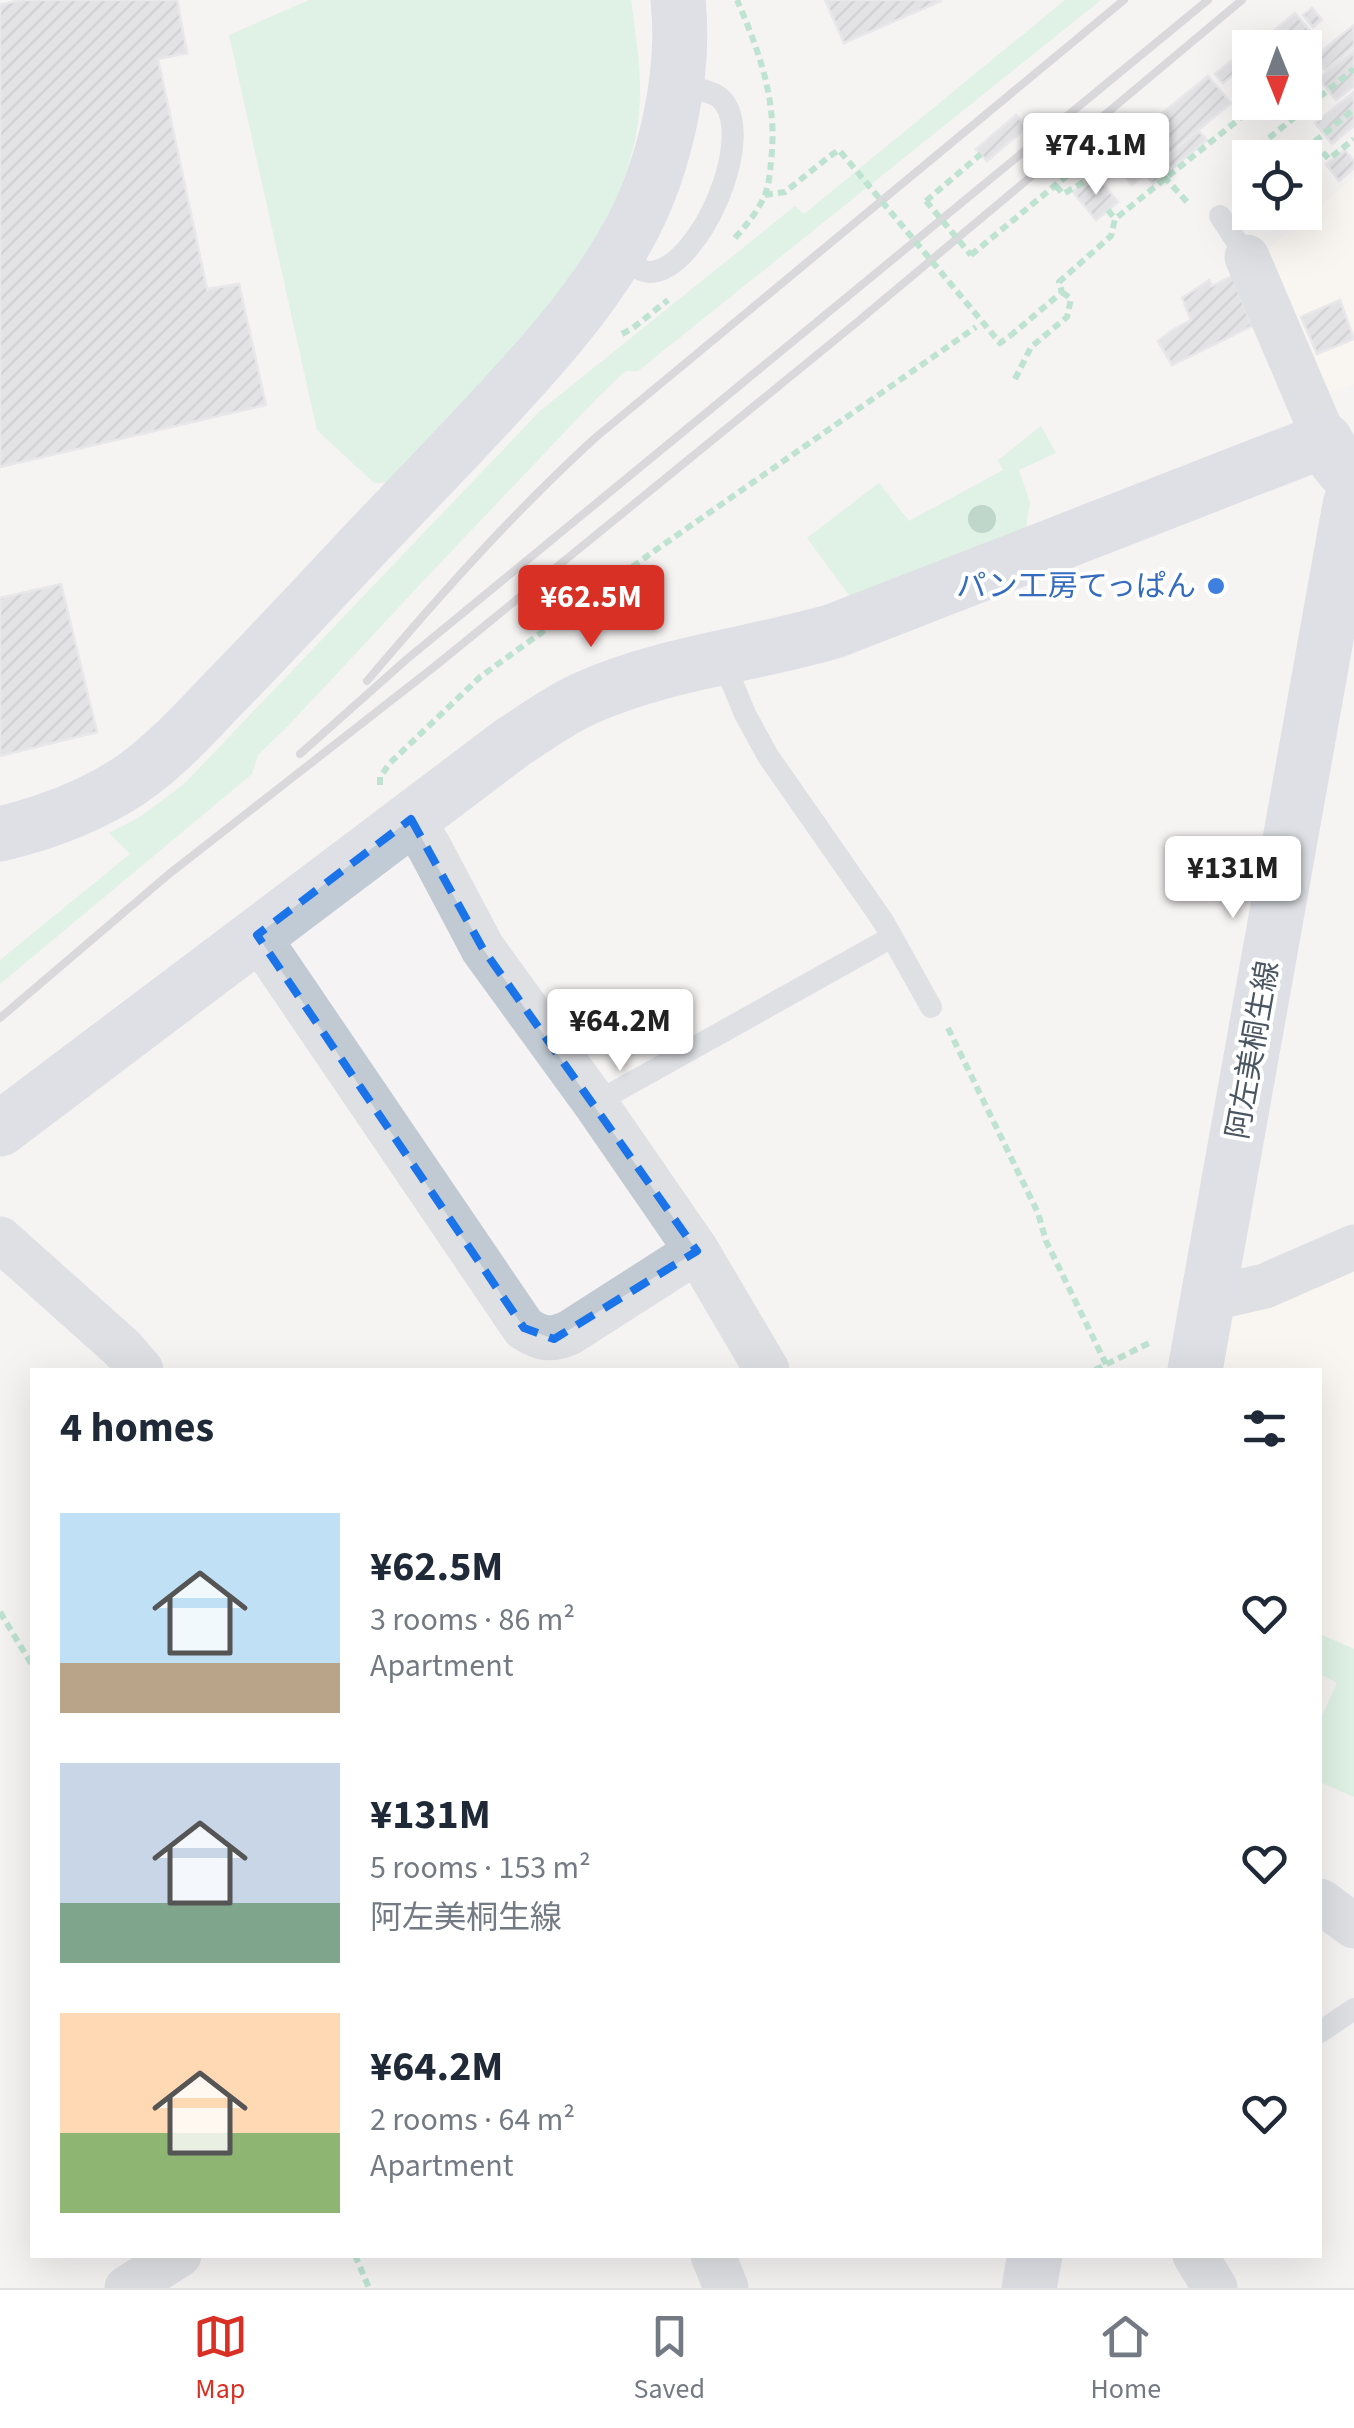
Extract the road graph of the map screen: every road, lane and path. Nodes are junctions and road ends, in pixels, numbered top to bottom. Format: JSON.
{"nodes":[{"id":1,"x":678,"y":0,"type":"edge"},
{"id":2,"x":1354,"y":69,"type":"edge"},
{"id":3,"x":1354,"y":109,"type":"edge"},
{"id":4,"x":1238,"y":120,"type":"edge"},
{"id":5,"x":1269,"y":138,"type":"dead end"},
{"id":6,"x":1130,"y":139,"type":"dead end"},
{"id":7,"x":1354,"y":139,"type":"edge"},
{"id":8,"x":1318,"y":140,"type":"edge"},
{"id":9,"x":1322,"y":152,"type":"edge"},
{"id":10,"x":979,"y":156,"type":"dead end"},
{"id":11,"x":1155,"y":167,"type":"dead end"},
{"id":12,"x":1166,"y":178,"type":"junction"},
{"id":13,"x":1084,"y":182,"type":"dead end"},
{"id":14,"x":1056,"y":186,"type":"junction"},
{"id":15,"x":765,"y":195,"type":"dead end"},
{"id":16,"x":1189,"y":204,"type":"dead end"},
{"id":17,"x":1108,"y":210,"type":"dead end"},
{"id":18,"x":1220,"y":216,"type":"dead end"},
{"id":19,"x":1116,"y":219,"type":"junction"},
{"id":20,"x":1246,"y":258,"type":"joint"},
{"id":21,"x":1062,"y":292,"type":"junction"},
{"id":22,"x":976,"y":327,"type":"dead end"},
{"id":23,"x":1015,"y":379,"type":"dead end"},
{"id":24,"x":1339,"y":461,"type":"edge"},
{"id":25,"x":1354,"y":493,"type":"edge"},
{"id":26,"x":722,"y":658,"type":"junction"},
{"id":27,"x":410,"y":820,"type":"junction"},
{"id":28,"x":0,"y":834,"type":"edge"},
{"id":29,"x":258,"y":935,"type":"junction"},
{"id":30,"x":892,"y":937,"type":"junction"},
{"id":31,"x":931,"y":1008,"type":"joint"},
{"id":32,"x":595,"y":1103,"type":"junction"},
{"id":33,"x":0,"y":1128,"type":"edge"},
{"id":34,"x":0,"y":1239,"type":"edge"},
{"id":35,"x":1354,"y":1247,"type":"edge"},
{"id":36,"x":697,"y":1252,"type":"junction"},
{"id":37,"x":1202,"y":1332,"type":"edge"},
{"id":38,"x":1106,"y":1364,"type":"junction"},
{"id":39,"x":138,"y":1368,"type":"edge"},
{"id":40,"x":766,"y":1368,"type":"edge"},
{"id":41,"x":1099,"y":1368,"type":"edge"},
{"id":42,"x":0,"y":1612,"type":"edge"},
{"id":43,"x":30,"y":1662,"type":"edge"},
{"id":44,"x":1322,"y":1902,"type":"edge"},
{"id":45,"x":1354,"y":1926,"type":"edge"},
{"id":46,"x":1354,"y":2009,"type":"edge"},
{"id":47,"x":1322,"y":2031,"type":"edge"},
{"id":48,"x":174,"y":2258,"type":"edge"},
{"id":49,"x":356,"y":2258,"type":"edge"},
{"id":50,"x":714,"y":2258,"type":"edge"},
{"id":51,"x":1034,"y":2258,"type":"edge"},
{"id":52,"x":1197,"y":2258,"type":"edge"},
{"id":53,"x":127,"y":2288,"type":"edge"},
{"id":54,"x":369,"y":2288,"type":"edge"},
{"id":55,"x":726,"y":2288,"type":"edge"},
{"id":56,"x":1029,"y":2288,"type":"edge"},
{"id":57,"x":1214,"y":2288,"type":"edge"}],
"edges":[{"from":1,"to":28,"type":"street"},
{"from":2,"to":5,"type":"path"},
{"from":3,"to":8,"type":"path"},
{"from":4,"to":12,"type":"path"},
{"from":6,"to":14,"type":"path"},
{"from":7,"to":9,"type":"path"},
{"from":10,"to":14,"type":"path","bridge":true},
{"from":11,"to":12,"type":"path"},
{"from":12,"to":16,"type":"path"},
{"from":12,"to":19,"type":"path"},
{"from":13,"to":14,"type":"path"},
{"from":15,"to":21,"type":"path","bridge":true},
{"from":17,"to":19,"type":"path"},
{"from":18,"to":20,"type":"lane"},
{"from":19,"to":21,"type":"path"},
{"from":20,"to":24,"type":"street"},
{"from":21,"to":23,"type":"path"},
{"from":22,"to":27,"type":"path"},
{"from":24,"to":26,"type":"street"},
{"from":25,"to":37,"type":"street","name":"阿左美桐生線"},
{"from":26,"to":27,"type":"street"},
{"from":26,"to":30,"type":"lane"},
{"from":27,"to":29,"type":"street"},
{"from":27,"to":32,"type":"street"},
{"from":29,"to":33,"type":"street"},
{"from":29,"to":36,"type":"street"},
{"from":30,"to":31,"type":"lane"},
{"from":30,"to":32,"type":"lane"},
{"from":31,"to":38,"type":"path"},
{"from":32,"to":36,"type":"street"},
{"from":34,"to":39,"type":"street"},
{"from":35,"to":37,"type":"street"},
{"from":36,"to":40,"type":"street"},
{"from":37,"to":38,"type":"path"},
{"from":38,"to":41,"type":"path"},
{"from":42,"to":43,"type":"path"},
{"from":44,"to":45,"type":"street"},
{"from":46,"to":47,"type":"lane"},
{"from":48,"to":53,"type":"street"},
{"from":49,"to":54,"type":"path"},
{"from":50,"to":55,"type":"street"},
{"from":51,"to":56,"type":"street"},
{"from":52,"to":57,"type":"street"}]}
